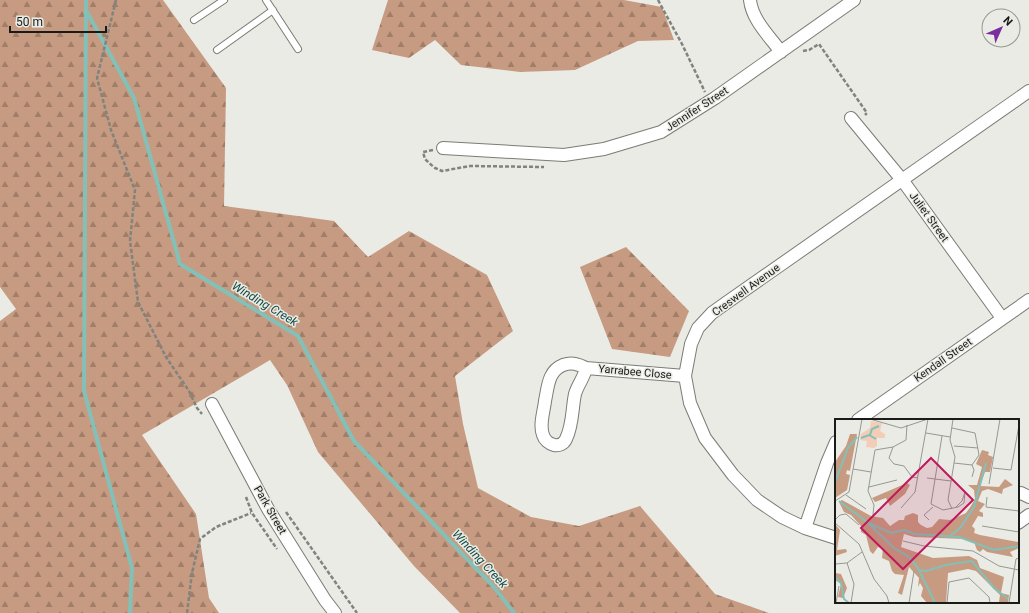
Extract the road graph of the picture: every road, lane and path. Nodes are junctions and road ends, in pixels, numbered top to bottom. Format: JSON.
{"nodes":[{"id":1,"x":116,"y":0,"type":"edge"},
{"id":2,"x":224,"y":0,"type":"edge"},
{"id":3,"x":266,"y":0,"type":"edge"},
{"id":4,"x":658,"y":0,"type":"edge"},
{"id":5,"x":750,"y":0,"type":"edge"},
{"id":6,"x":854,"y":0,"type":"edge"},
{"id":7,"x":273,"y":10,"type":"junction"},
{"id":8,"x":194,"y":20,"type":"dead end"},
{"id":9,"x":217,"y":50,"type":"dead end"},
{"id":10,"x":298,"y":50,"type":"dead end"},
{"id":11,"x":801,"y":51,"type":"dead end"},
{"id":12,"x":781,"y":52,"type":"junction"},
{"id":13,"x":1029,"y":91,"type":"edge"},
{"id":14,"x":705,"y":95,"type":"junction"},
{"id":15,"x":867,"y":113,"type":"dead end"},
{"id":16,"x":851,"y":118,"type":"dead end"},
{"id":17,"x":443,"y":148,"type":"dead end"},
{"id":18,"x":903,"y":181,"type":"junction"},
{"id":19,"x":1029,"y":300,"type":"edge"},
{"id":20,"x":1002,"y":318,"type":"junction"},
{"id":21,"x":586,"y":368,"type":"junction"},
{"id":22,"x":685,"y":376,"type":"junction"},
{"id":23,"x":212,"y":404,"type":"dead end"},
{"id":24,"x":197,"y":408,"type":"dead end"},
{"id":25,"x":859,"y":419,"type":"edge"},
{"id":26,"x":835,"y":444,"type":"edge"},
{"id":27,"x":1019,"y":494,"type":"edge"},
{"id":28,"x":1029,"y":497,"type":"edge"},
{"id":29,"x":252,"y":513,"type":"dead end"},
{"id":30,"x":1029,"y":515,"type":"edge"},
{"id":31,"x":1019,"y":522,"type":"edge"},
{"id":32,"x":805,"y":528,"type":"junction"},
{"id":33,"x":835,"y":538,"type":"edge"},
{"id":34,"x":187,"y":613,"type":"edge"},
{"id":35,"x":335,"y":613,"type":"edge"}],
"edges":[{"from":1,"to":24,"type":"path"},
{"from":2,"to":8,"type":"lane"},
{"from":3,"to":7,"type":"lane"},
{"from":4,"to":14,"type":"path"},
{"from":5,"to":12,"type":"street"},
{"from":6,"to":12,"type":"street","name":"Jennifer Street"},
{"from":7,"to":9,"type":"lane"},
{"from":7,"to":10,"type":"lane"},
{"from":11,"to":15,"type":"path"},
{"from":12,"to":14,"type":"street","name":"Jennifer Street"},
{"from":13,"to":18,"type":"street","name":"Creswell Avenue"},
{"from":14,"to":17,"type":"street","name":"Jennifer Street"},
{"from":16,"to":18,"type":"street","name":"Juliet Street"},
{"from":18,"to":20,"type":"street","name":"Juliet Street"},
{"from":18,"to":22,"type":"street","name":"Creswell Avenue"},
{"from":19,"to":20,"type":"street","name":"Kendall Street"},
{"from":20,"to":25,"type":"street","name":"Kendall Street"},
{"from":21,"to":21,"type":"street","name":"Yarrabee Close"},
{"from":21,"to":22,"type":"street","name":"Yarrabee Close"},
{"from":22,"to":32,"type":"street","name":"Creswell Avenue"},
{"from":23,"to":35,"type":"street","name":"Park Street"},
{"from":26,"to":32,"type":"street"},
{"from":27,"to":28,"type":"street"},
{"from":29,"to":34,"type":"path"},
{"from":30,"to":31,"type":"street"},
{"from":32,"to":33,"type":"street","name":"Creswell Avenue"}]}
